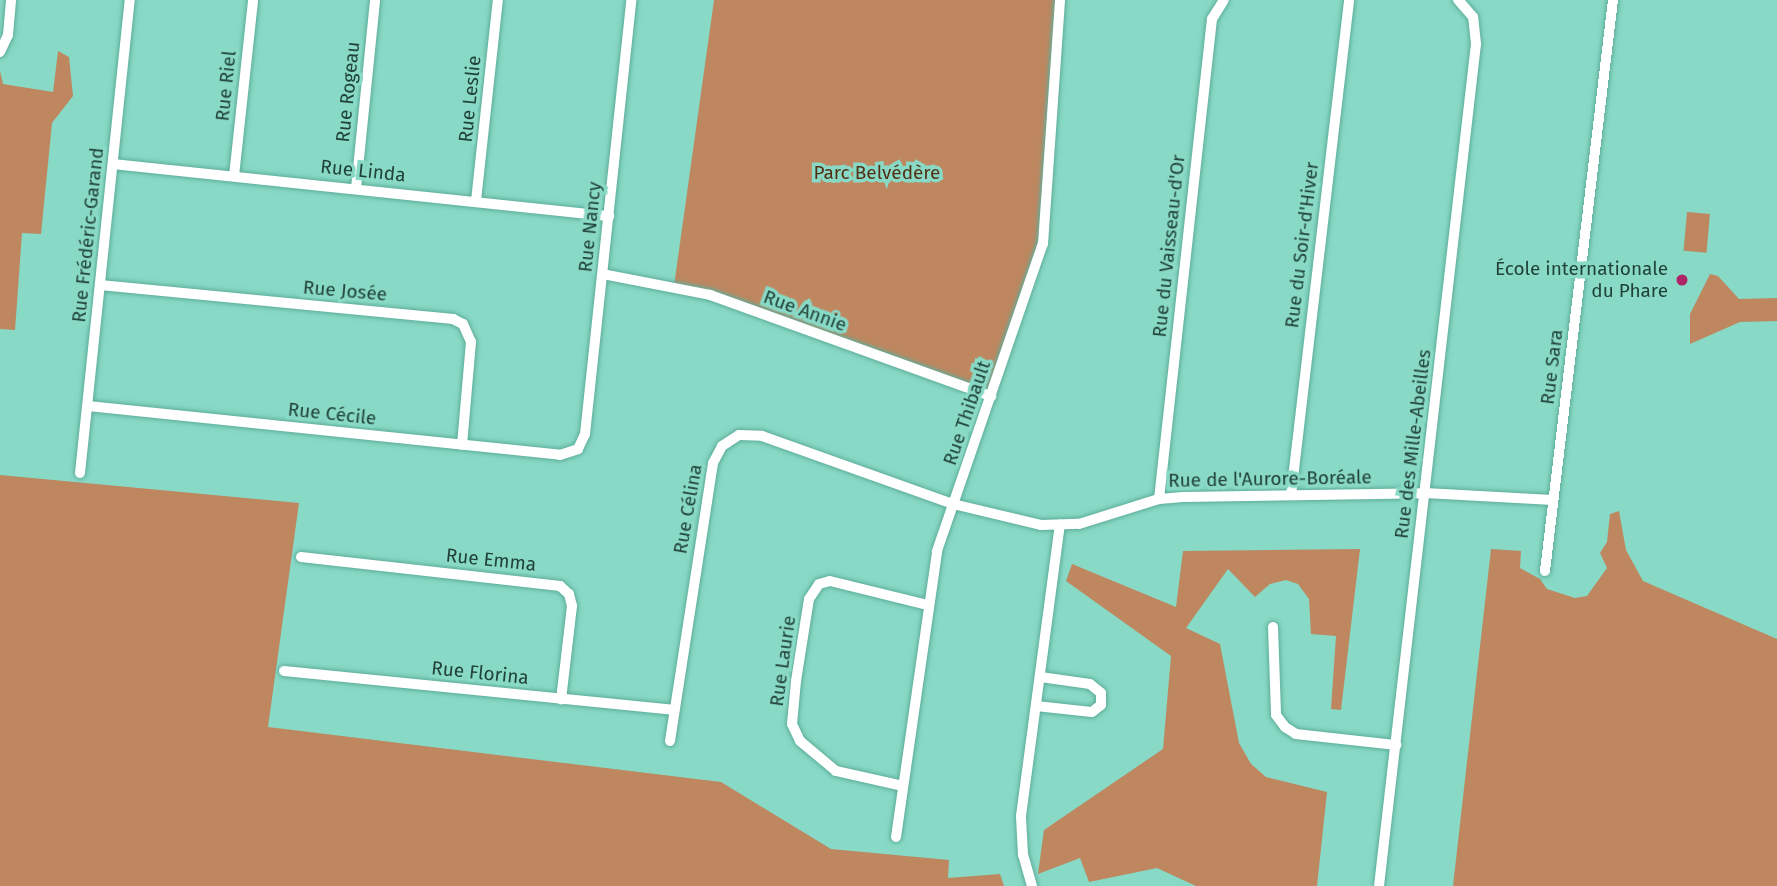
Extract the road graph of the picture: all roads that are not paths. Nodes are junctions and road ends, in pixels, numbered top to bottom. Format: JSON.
{"nodes":[{"id":1,"x":11,"y":0,"type":"edge"},
{"id":2,"x":130,"y":0,"type":"edge"},
{"id":3,"x":253,"y":0,"type":"edge"},
{"id":4,"x":375,"y":0,"type":"edge"},
{"id":5,"x":498,"y":0,"type":"edge"},
{"id":6,"x":631,"y":0,"type":"edge"},
{"id":7,"x":1060,"y":0,"type":"edge"},
{"id":8,"x":1224,"y":0,"type":"edge"},
{"id":9,"x":1349,"y":0,"type":"edge"},
{"id":10,"x":1458,"y":0,"type":"edge"},
{"id":11,"x":1613,"y":0,"type":"edge"},
{"id":12,"x":0,"y":52,"type":"edge"},
{"id":13,"x":113,"y":164,"type":"junction"},
{"id":14,"x":234,"y":176,"type":"junction"},
{"id":15,"x":356,"y":188,"type":"junction"},
{"id":16,"x":476,"y":201,"type":"junction"},
{"id":17,"x":609,"y":216,"type":"junction"},
{"id":18,"x":603,"y":274,"type":"junction"},
{"id":19,"x":100,"y":285,"type":"junction"},
{"id":20,"x":991,"y":396,"type":"junction"},
{"id":21,"x":88,"y":406,"type":"junction"},
{"id":22,"x":462,"y":445,"type":"junction"},
{"id":23,"x":573,"y":452,"type":"joint"},
{"id":24,"x":80,"y":473,"type":"dead end"},
{"id":25,"x":1425,"y":494,"type":"junction"},
{"id":26,"x":1291,"y":495,"type":"junction"},
{"id":27,"x":1159,"y":499,"type":"junction"},
{"id":28,"x":1553,"y":500,"type":"junction"},
{"id":29,"x":953,"y":504,"type":"junction"},
{"id":30,"x":1060,"y":526,"type":"junction"},
{"id":31,"x":302,"y":557,"type":"dead end"},
{"id":32,"x":1545,"y":571,"type":"dead end"},
{"id":33,"x":928,"y":605,"type":"junction"},
{"id":34,"x":1273,"y":626,"type":"dead end"},
{"id":35,"x":284,"y":671,"type":"dead end"},
{"id":36,"x":1040,"y":677,"type":"junction"},
{"id":37,"x":561,"y":699,"type":"junction"},
{"id":38,"x":1036,"y":706,"type":"junction"},
{"id":39,"x":673,"y":710,"type":"junction"},
{"id":40,"x":670,"y":741,"type":"dead end"},
{"id":41,"x":1396,"y":746,"type":"junction"},
{"id":42,"x":903,"y":786,"type":"junction"},
{"id":43,"x":896,"y":836,"type":"dead end"},
{"id":44,"x":1032,"y":886,"type":"edge"},
{"id":45,"x":1379,"y":886,"type":"edge"}],
"edges":[{"from":1,"to":12,"type":"street"},
{"from":2,"to":13,"type":"street","name":"Rue Frédéric-Garand"},
{"from":3,"to":14,"type":"street","name":"Rue Riel"},
{"from":4,"to":15,"type":"street","name":"Rue Rogeau"},
{"from":5,"to":16,"type":"street","name":"Rue Leslie"},
{"from":6,"to":17,"type":"street","name":"Rue Nancy"},
{"from":7,"to":20,"type":"street","name":"Rue Thibault"},
{"from":8,"to":27,"type":"street","name":"Rue du Vaisseau-d'Or"},
{"from":9,"to":26,"type":"street","name":"Rue du Soir-d'Hiver"},
{"from":10,"to":25,"type":"street","name":"Rue des Mille-Abeilles"},
{"from":11,"to":28,"type":"street","name":"Rue Sara"},
{"from":13,"to":14,"type":"street","name":"Rue Linda"},
{"from":13,"to":19,"type":"street","name":"Rue Frédéric-Garand"},
{"from":14,"to":15,"type":"street","name":"Rue Linda"},
{"from":15,"to":16,"type":"street","name":"Rue Linda"},
{"from":16,"to":17,"type":"street","name":"Rue Linda"},
{"from":17,"to":18,"type":"street","name":"Rue Nancy"},
{"from":18,"to":20,"type":"street","name":"Rue Annie"},
{"from":18,"to":23,"type":"street","name":"Rue Nancy"},
{"from":19,"to":21,"type":"street","name":"Rue Frédéric-Garand"},
{"from":19,"to":22,"type":"street","name":"Rue Josée"},
{"from":20,"to":29,"type":"street","name":"Rue Thibault"},
{"from":21,"to":22,"type":"street","name":"Rue Cécile"},
{"from":21,"to":24,"type":"street","name":"Rue Frédéric-Garand"},
{"from":22,"to":23,"type":"street","name":"Rue Cécile"},
{"from":25,"to":26,"type":"street","name":"Rue de l'Aurore-Boréale"},
{"from":25,"to":28,"type":"street","name":"Rue de l'Aurore-Boréale"},
{"from":25,"to":41,"type":"street","name":"Rue des Mille-Abeilles"},
{"from":26,"to":27,"type":"street","name":"Rue de l'Aurore-Boréale"},
{"from":27,"to":30,"type":"street","name":"Rue de l'Aurore-Boréale"},
{"from":28,"to":32,"type":"street","name":"Rue Sara"},
{"from":29,"to":30,"type":"street","name":"Rue de l'Aurore-Boréale"},
{"from":29,"to":33,"type":"street","name":"Rue Thibault"},
{"from":29,"to":39,"type":"street","name":"Rue Célina"},
{"from":30,"to":36,"type":"street"},
{"from":31,"to":37,"type":"street","name":"Rue Emma"},
{"from":33,"to":42,"type":"street","name":"Rue Thibault"},
{"from":33,"to":42,"type":"street","name":"Rue Laurie"},
{"from":34,"to":41,"type":"street"},
{"from":35,"to":37,"type":"street","name":"Rue Florina"},
{"from":36,"to":38,"type":"street"},
{"from":36,"to":38,"type":"street"},
{"from":37,"to":39,"type":"street","name":"Rue Florina"},
{"from":38,"to":44,"type":"street"},
{"from":39,"to":40,"type":"street","name":"Rue Célina"},
{"from":41,"to":45,"type":"street","name":"Rue des Mille-Abeilles"},
{"from":42,"to":43,"type":"street","name":"Rue Thibault"}]}
